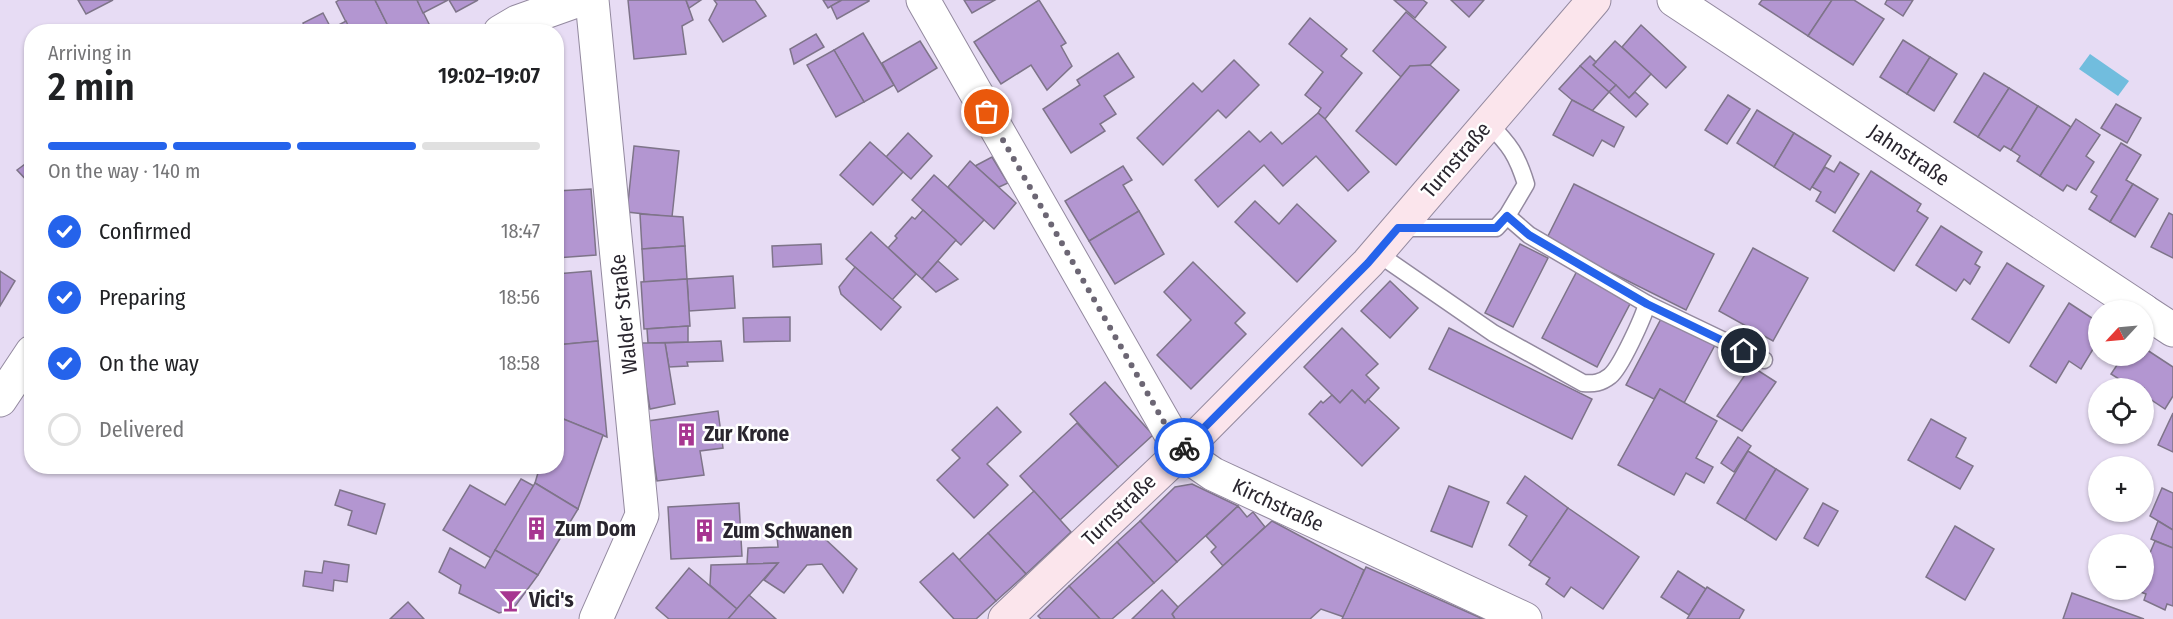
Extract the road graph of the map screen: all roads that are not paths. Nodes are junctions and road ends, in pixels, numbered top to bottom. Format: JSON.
{"nodes":[{"id":1,"x":579,"y":0,"type":"edge"},
{"id":2,"x":592,"y":0,"type":"edge"},
{"id":3,"x":923,"y":0,"type":"edge"},
{"id":4,"x":1594,"y":0,"type":"edge"},
{"id":5,"x":1674,"y":0,"type":"edge"},
{"id":6,"x":514,"y":24,"type":"edge"},
{"id":7,"x":1488,"y":123,"type":"junction"},
{"id":8,"x":1507,"y":216,"type":"junction"},
{"id":9,"x":1398,"y":228,"type":"junction"},
{"id":10,"x":1377,"y":253,"type":"junction"},
{"id":11,"x":2126,"y":300,"type":"edge"},
{"id":12,"x":1647,"y":304,"type":"junction"},
{"id":13,"x":2154,"y":318,"type":"edge"},
{"id":14,"x":2173,"y":330,"type":"edge"},
{"id":15,"x":1764,"y":360,"type":"dead end"},
{"id":16,"x":24,"y":364,"type":"edge"},
{"id":17,"x":0,"y":400,"type":"edge"},
{"id":18,"x":1181,"y":452,"type":"junction"},
{"id":19,"x":596,"y":619,"type":"edge"},
{"id":20,"x":1005,"y":619,"type":"edge"},
{"id":21,"x":1525,"y":619,"type":"edge"}],
"edges":[{"from":1,"to":6,"type":"street"},
{"from":2,"to":19,"type":"street","name":"Walder Straße"},
{"from":3,"to":18,"type":"street","name":"Kirchstraße"},
{"from":4,"to":7,"type":"main road","name":"Turnstraße"},
{"from":5,"to":11,"type":"street","name":"Jahnstraße"},
{"from":7,"to":8,"type":"lane"},
{"from":7,"to":9,"type":"main road","name":"Turnstraße"},
{"from":8,"to":9,"type":"lane"},
{"from":8,"to":12,"type":"lane"},
{"from":9,"to":10,"type":"main road","name":"Turnstraße"},
{"from":10,"to":12,"type":"lane"},
{"from":10,"to":18,"type":"main road","name":"Turnstraße"},
{"from":12,"to":15,"type":"lane"},
{"from":13,"to":14,"type":"street","name":"Jahnstraße"},
{"from":16,"to":17,"type":"street"},
{"from":18,"to":20,"type":"main road","name":"Turnstraße"},
{"from":18,"to":21,"type":"street","name":"Kirchstraße"}]}
